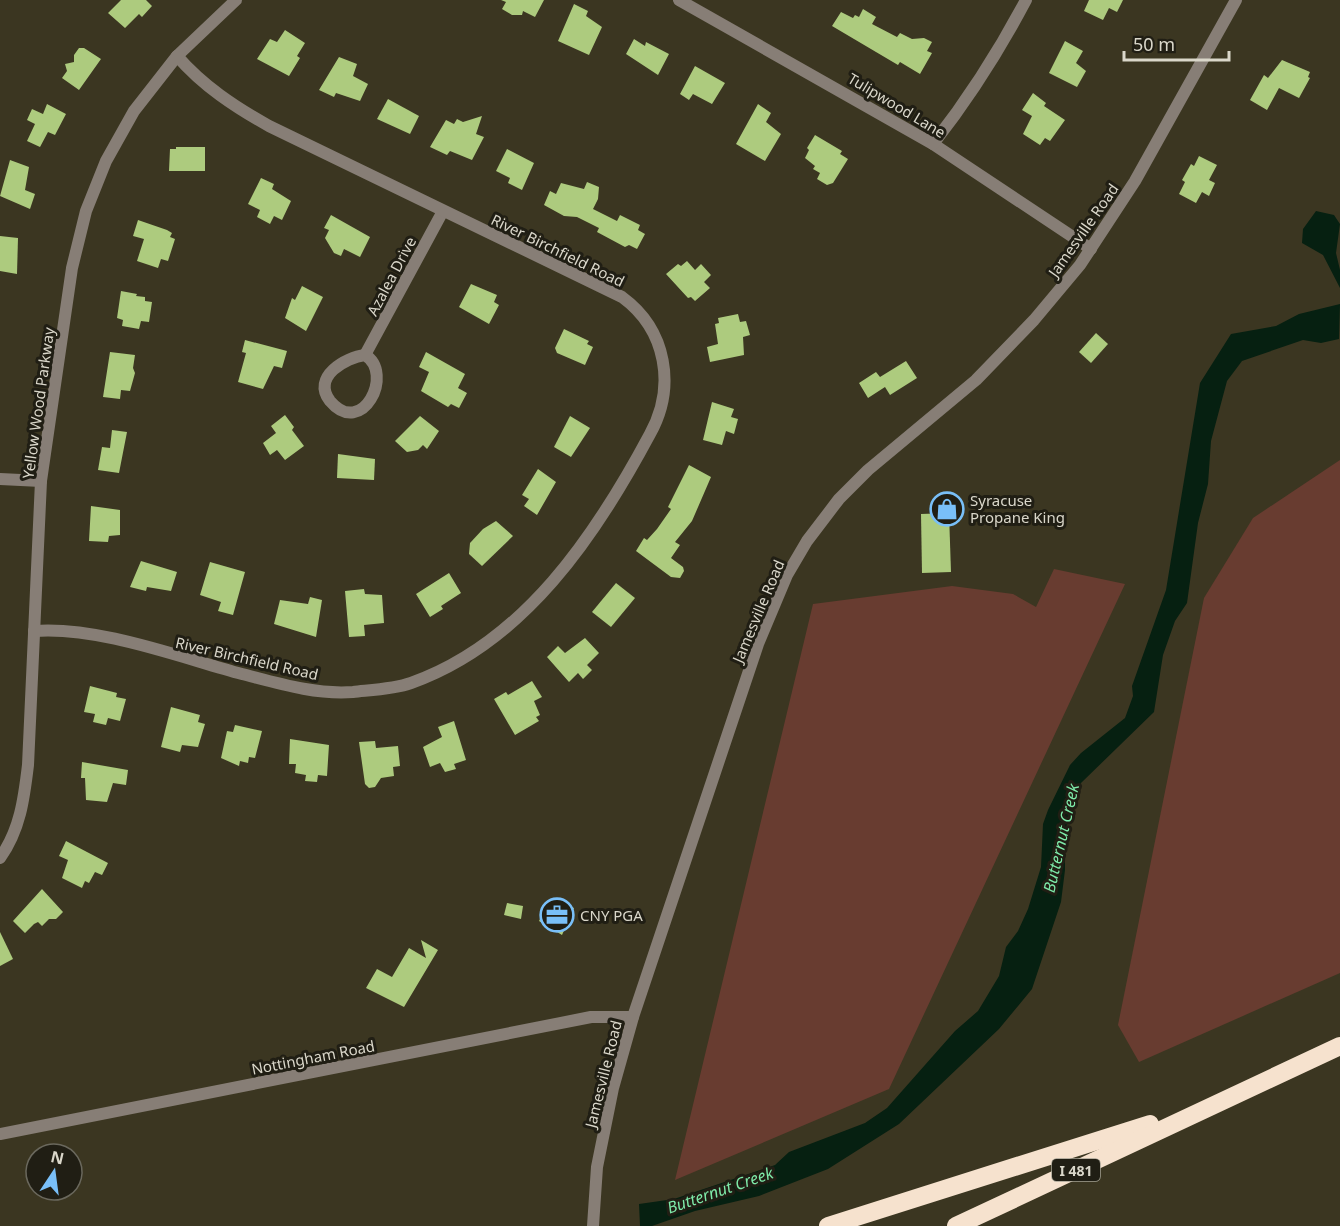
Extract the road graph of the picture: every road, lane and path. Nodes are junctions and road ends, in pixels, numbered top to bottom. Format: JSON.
{"nodes":[{"id":1,"x":236,"y":0,"type":"edge"},
{"id":2,"x":679,"y":0,"type":"edge"},
{"id":3,"x":1026,"y":0,"type":"edge"},
{"id":4,"x":1236,"y":0,"type":"edge"},
{"id":5,"x":177,"y":56,"type":"junction"},
{"id":6,"x":933,"y":144,"type":"junction"},
{"id":7,"x":443,"y":211,"type":"junction"},
{"id":8,"x":1091,"y":249,"type":"junction"},
{"id":9,"x":365,"y":355,"type":"junction"},
{"id":10,"x":0,"y":479,"type":"edge"},
{"id":11,"x":41,"y":481,"type":"junction"},
{"id":12,"x":34,"y":631,"type":"junction"},
{"id":13,"x":0,"y":858,"type":"edge"},
{"id":14,"x":633,"y":1017,"type":"junction"},
{"id":15,"x":1340,"y":1046,"type":"edge"},
{"id":16,"x":1195,"y":1114,"type":"junction"},
{"id":17,"x":0,"y":1134,"type":"edge"},
{"id":18,"x":593,"y":1226,"type":"edge"},
{"id":19,"x":828,"y":1226,"type":"edge"},
{"id":20,"x":956,"y":1226,"type":"edge"}],
"edges":[{"from":1,"to":5,"type":"street","name":"Yellow Wood Parkway"},
{"from":2,"to":6,"type":"street","name":"Tulipwood Lane"},
{"from":3,"to":6,"type":"street"},
{"from":4,"to":8,"type":"street","name":"Jamesville Road"},
{"from":5,"to":7,"type":"street","name":"River Birchfield Road"},
{"from":5,"to":11,"type":"street","name":"Yellow Wood Parkway"},
{"from":6,"to":8,"type":"street","name":"Tulipwood Lane"},
{"from":7,"to":9,"type":"street","name":"Azalea Drive"},
{"from":7,"to":12,"type":"street","name":"River Birchfield Road"},
{"from":8,"to":14,"type":"street","name":"Jamesville Road"},
{"from":9,"to":9,"type":"street"},
{"from":10,"to":11,"type":"street"},
{"from":11,"to":12,"type":"street","name":"Yellow Wood Parkway"},
{"from":12,"to":13,"type":"street","name":"Yellow Wood Parkway"},
{"from":14,"to":17,"type":"street","name":"Nottingham Road"},
{"from":14,"to":18,"type":"street","name":"Jamesville Road"},
{"from":15,"to":16,"type":"highway","number":"I 481"},
{"from":16,"to":19,"type":"highway"},
{"from":16,"to":20,"type":"highway","number":"I 481"}]}
